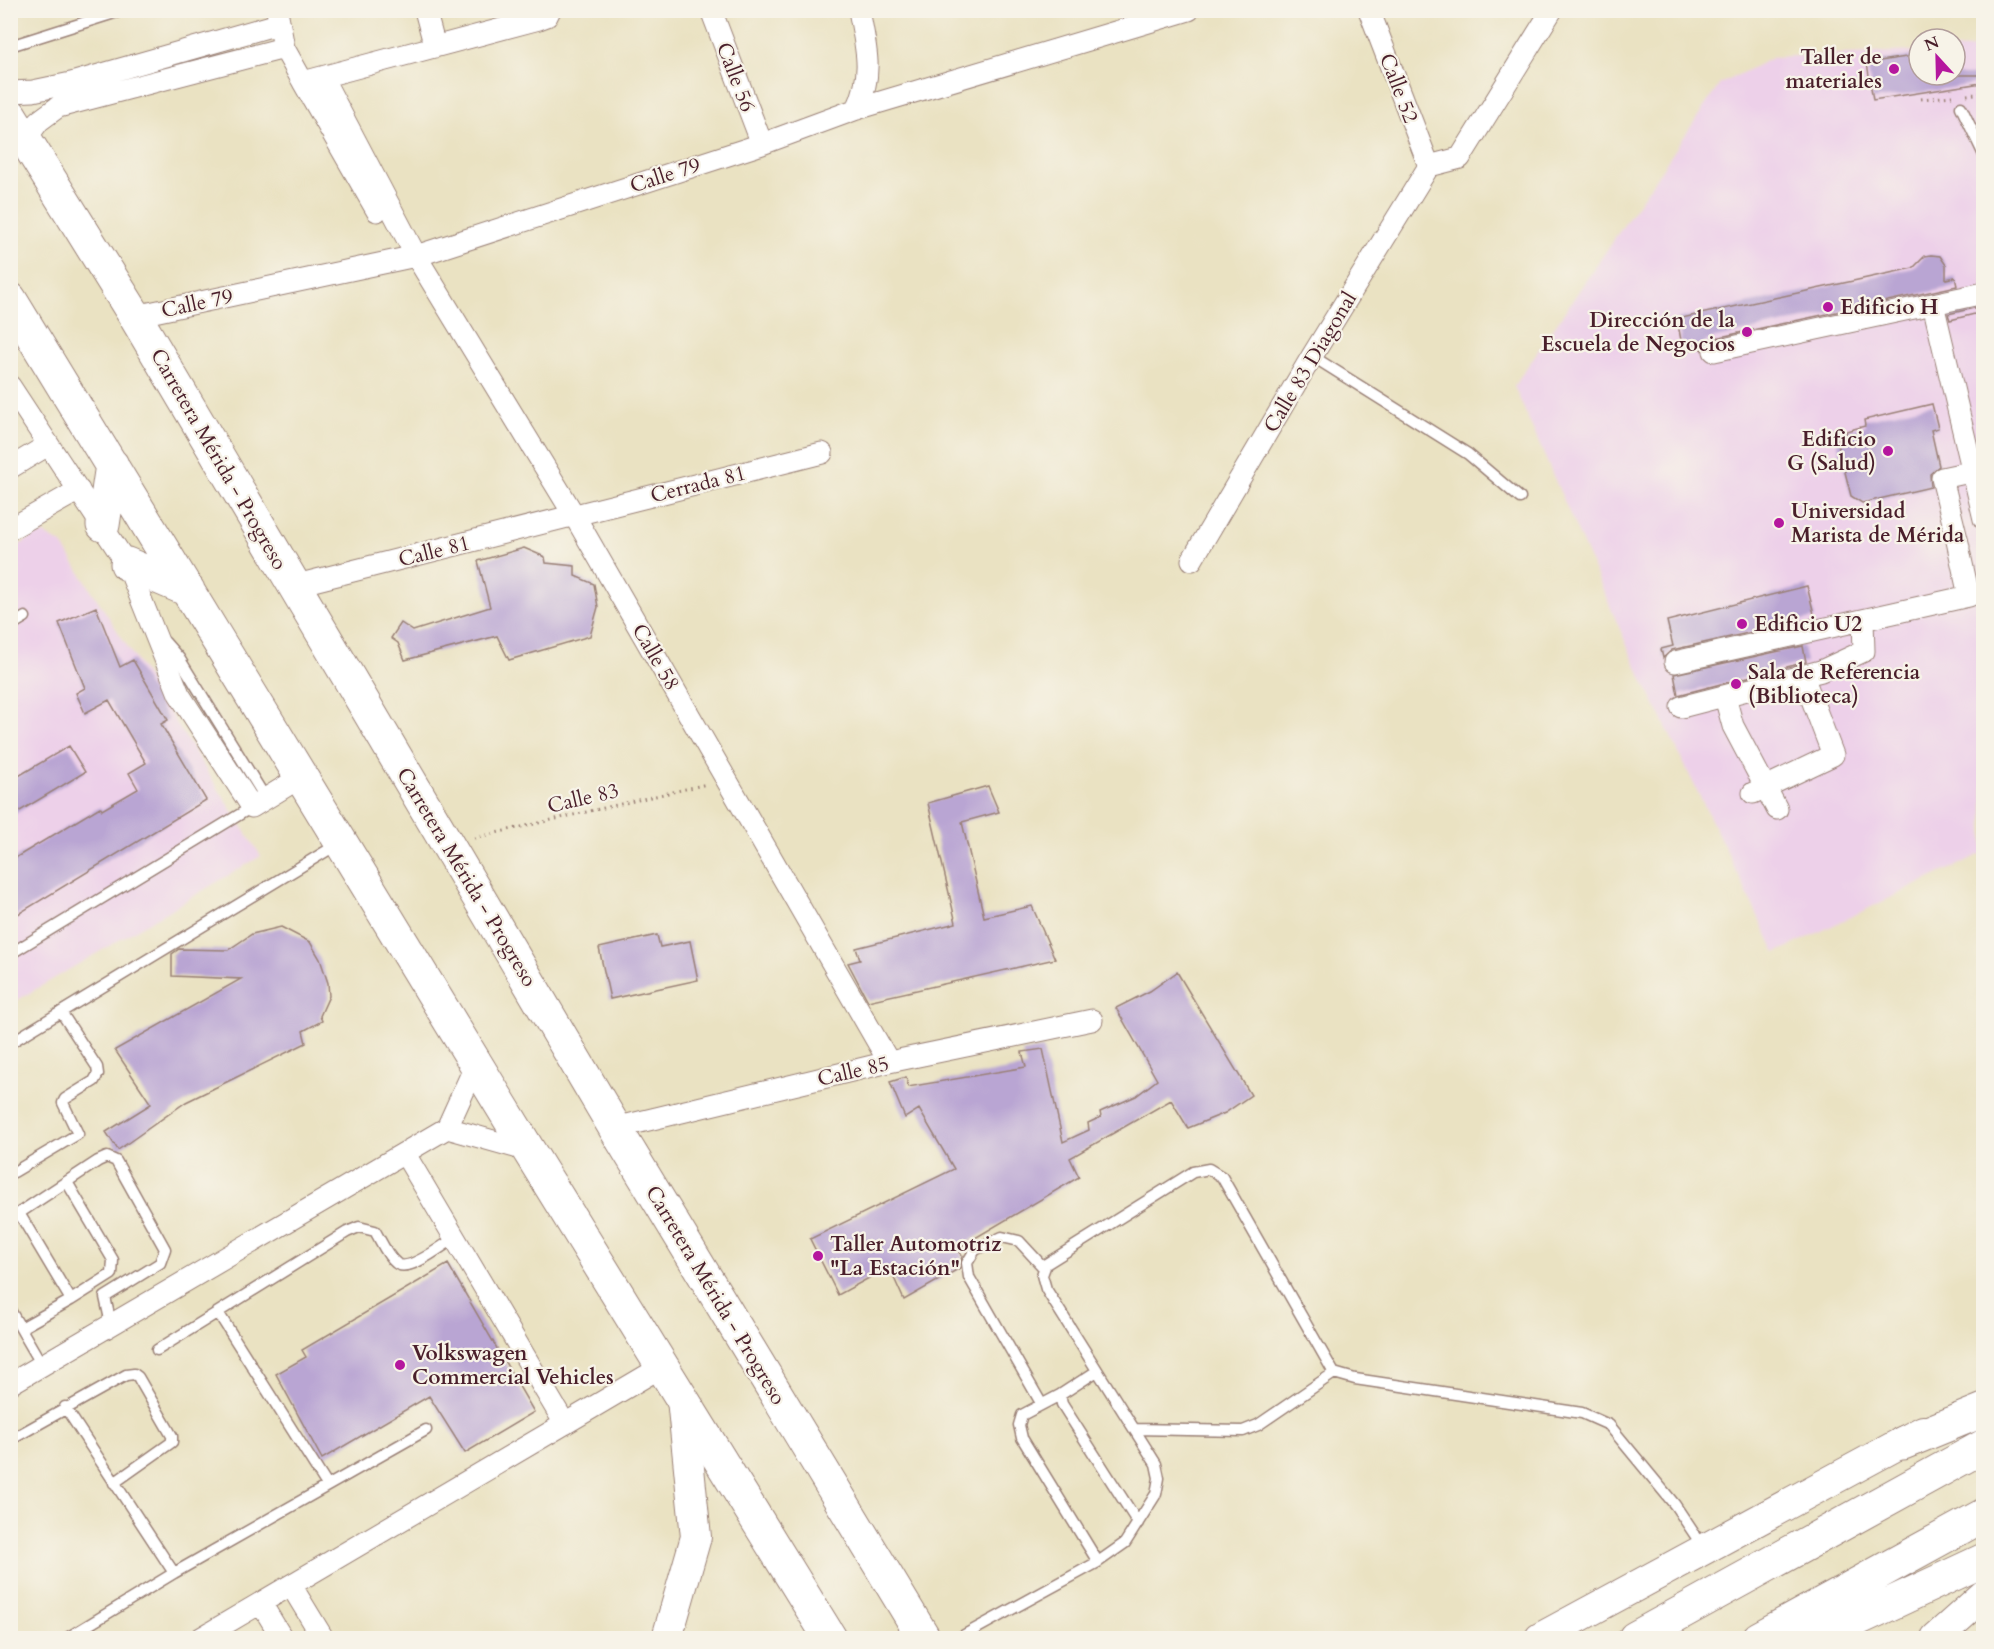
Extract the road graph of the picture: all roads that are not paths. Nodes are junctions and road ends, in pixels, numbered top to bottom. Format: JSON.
{"nodes":[{"id":1,"x":124,"y":10,"type":"edge"},
{"id":2,"x":425,"y":10,"type":"edge"},
{"id":3,"x":550,"y":10,"type":"edge"},
{"id":4,"x":711,"y":10,"type":"edge"},
{"id":5,"x":860,"y":10,"type":"edge"},
{"id":6,"x":1189,"y":10,"type":"edge"},
{"id":7,"x":1369,"y":10,"type":"edge"},
{"id":8,"x":1551,"y":10,"type":"edge"},
{"id":9,"x":278,"y":17,"type":"edge"},
{"id":10,"x":10,"y":46,"type":"edge"},
{"id":11,"x":435,"y":47,"type":"junction"},
{"id":12,"x":284,"y":48,"type":"junction"},
{"id":13,"x":313,"y":80,"type":"junction"},
{"id":14,"x":10,"y":92,"type":"edge"},
{"id":15,"x":1961,"y":107,"type":"dead end"},
{"id":16,"x":857,"y":109,"type":"junction"},
{"id":17,"x":18,"y":128,"type":"edge"},
{"id":18,"x":762,"y":144,"type":"junction"},
{"id":19,"x":1983,"y":155,"type":"edge"},
{"id":20,"x":1429,"y":166,"type":"junction"},
{"id":21,"x":410,"y":257,"type":"junction"},
{"id":22,"x":1983,"y":293,"type":"edge"},
{"id":23,"x":11,"y":299,"type":"edge"},
{"id":24,"x":1933,"y":304,"type":"junction"},
{"id":25,"x":135,"y":316,"type":"junction"},
{"id":26,"x":1714,"y":351,"type":"dead end"},
{"id":27,"x":1312,"y":356,"type":"junction"},
{"id":28,"x":10,"y":386,"type":"edge"},
{"id":29,"x":48,"y":445,"type":"junction"},
{"id":30,"x":822,"y":453,"type":"dead end"},
{"id":31,"x":112,"y":465,"type":"junction"},
{"id":32,"x":10,"y":468,"type":"edge"},
{"id":33,"x":1978,"y":470,"type":"edge"},
{"id":34,"x":79,"y":490,"type":"junction"},
{"id":35,"x":1520,"y":498,"type":"dead end"},
{"id":36,"x":574,"y":515,"type":"junction"},
{"id":37,"x":1983,"y":519,"type":"edge"},
{"id":38,"x":103,"y":525,"type":"junction"},
{"id":39,"x":10,"y":529,"type":"edge"},
{"id":40,"x":1192,"y":560,"type":"dead end"},
{"id":41,"x":127,"y":564,"type":"junction"},
{"id":42,"x":293,"y":586,"type":"junction"},
{"id":43,"x":188,"y":590,"type":"junction"},
{"id":44,"x":25,"y":617,"type":"dead end"},
{"id":45,"x":1863,"y":620,"type":"junction"},
{"id":46,"x":10,"y":626,"type":"edge"},
{"id":47,"x":1675,"y":662,"type":"dead end"},
{"id":48,"x":1803,"y":676,"type":"junction"},
{"id":49,"x":1725,"y":697,"type":"junction"},
{"id":50,"x":1681,"y":707,"type":"dead end"},
{"id":51,"x":301,"y":777,"type":"junction"},
{"id":52,"x":1753,"y":793,"type":"dead end"},
{"id":53,"x":259,"y":803,"type":"junction"},
{"id":54,"x":1777,"y":809,"type":"dead end"},
{"id":55,"x":341,"y":842,"type":"junction"},
{"id":56,"x":10,"y":954,"type":"edge"},
{"id":57,"x":61,"y":1012,"type":"junction"},
{"id":58,"x":1092,"y":1020,"type":"dead end"},
{"id":59,"x":10,"y":1043,"type":"edge"},
{"id":60,"x":889,"y":1062,"type":"junction"},
{"id":61,"x":476,"y":1064,"type":"junction"},
{"id":62,"x":447,"y":1128,"type":"junction"},
{"id":63,"x":615,"y":1128,"type":"junction"},
{"id":64,"x":529,"y":1151,"type":"junction"},
{"id":65,"x":405,"y":1154,"type":"junction"},
{"id":66,"x":12,"y":1171,"type":"edge"},
{"id":67,"x":67,"y":1182,"type":"junction"},
{"id":68,"x":15,"y":1216,"type":"edge"},
{"id":69,"x":455,"y":1238,"type":"junction"},
{"id":70,"x":1044,"y":1268,"type":"junction"},
{"id":71,"x":71,"y":1300,"type":"junction"},
{"id":72,"x":10,"y":1310,"type":"edge"},
{"id":73,"x":219,"y":1314,"type":"junction"},
{"id":74,"x":111,"y":1324,"type":"junction"},
{"id":75,"x":21,"y":1328,"type":"junction"},
{"id":76,"x":157,"y":1350,"type":"dead end"},
{"id":77,"x":42,"y":1365,"type":"junction"},
{"id":78,"x":663,"y":1366,"type":"junction"},
{"id":79,"x":1097,"y":1371,"type":"junction"},
{"id":80,"x":1334,"y":1373,"type":"junction"},
{"id":81,"x":10,"y":1384,"type":"edge"},
{"id":82,"x":1060,"y":1395,"type":"junction"},
{"id":83,"x":1983,"y":1398,"type":"edge"},
{"id":84,"x":682,"y":1399,"type":"junction"},
{"id":85,"x":1041,"y":1403,"type":"junction"},
{"id":86,"x":65,"y":1407,"type":"junction"},
{"id":87,"x":1983,"y":1410,"type":"edge"},
{"id":88,"x":565,"y":1424,"type":"junction"},
{"id":89,"x":1134,"y":1429,"type":"junction"},
{"id":90,"x":426,"y":1430,"type":"dead end"},
{"id":91,"x":10,"y":1440,"type":"edge"},
{"id":92,"x":1903,"y":1443,"type":"junction"},
{"id":93,"x":1983,"y":1446,"type":"edge"},
{"id":94,"x":114,"y":1483,"type":"junction"},
{"id":95,"x":327,"y":1485,"type":"junction"},
{"id":96,"x":1983,"y":1515,"type":"edge"},
{"id":97,"x":1138,"y":1523,"type":"junction"},
{"id":98,"x":1705,"y":1550,"type":"junction"},
{"id":99,"x":1983,"y":1560,"type":"edge"},
{"id":100,"x":1098,"y":1562,"type":"junction"},
{"id":101,"x":174,"y":1574,"type":"junction"},
{"id":102,"x":292,"y":1587,"type":"junction"},
{"id":103,"x":1983,"y":1595,"type":"edge"},
{"id":104,"x":262,"y":1605,"type":"junction"},
{"id":105,"x":1983,"y":1619,"type":"edge"},
{"id":106,"x":68,"y":1638,"type":"edge"},
{"id":107,"x":201,"y":1638,"type":"edge"},
{"id":108,"x":282,"y":1638,"type":"edge"},
{"id":109,"x":323,"y":1638,"type":"edge"},
{"id":110,"x":667,"y":1638,"type":"edge"},
{"id":111,"x":830,"y":1638,"type":"edge"},
{"id":112,"x":924,"y":1638,"type":"edge"},
{"id":113,"x":962,"y":1638,"type":"edge"},
{"id":114,"x":1540,"y":1638,"type":"edge"},
{"id":115,"x":1635,"y":1638,"type":"edge"},
{"id":116,"x":1759,"y":1638,"type":"edge"},
{"id":117,"x":1817,"y":1638,"type":"edge"},
{"id":118,"x":1936,"y":1638,"type":"edge"},
{"id":119,"x":1951,"y":1638,"type":"edge"}],
"edges":[{"from":1,"to":10,"type":"lane"},
{"from":2,"to":11,"type":"street"},
{"from":3,"to":11,"type":"street"},
{"from":4,"to":18,"type":"street","name":"Calle 56"},
{"from":5,"to":16,"type":"street"},
{"from":6,"to":16,"type":"street","name":"Calle 79"},
{"from":7,"to":20,"type":"street","name":"Calle 52"},
{"from":8,"to":20,"type":"street"},
{"from":9,"to":12,"type":"street","name":"Calle 58"},
{"from":9,"to":14,"type":"street"},
{"from":11,"to":13,"type":"street"},
{"from":12,"to":13,"type":"street","name":"Calle 58"},
{"from":12,"to":17,"type":"street"},
{"from":13,"to":21,"type":"street","name":"Calle 58"},
{"from":15,"to":19,"type":"lane"},
{"from":16,"to":18,"type":"street","name":"Calle 79"},
{"from":17,"to":25,"type":"highway","name":"Carretera Mérida - Progreso"},
{"from":18,"to":21,"type":"street","name":"Calle 79"},
{"from":20,"to":27,"type":"street","name":"Calle 83 Diagonal"},
{"from":21,"to":25,"type":"street","name":"Calle 79"},
{"from":21,"to":36,"type":"street","name":"Calle 58"},
{"from":22,"to":24,"type":"street"},
{"from":23,"to":31,"type":"highway"},
{"from":24,"to":26,"type":"street"},
{"from":24,"to":33,"type":"street"},
{"from":25,"to":42,"type":"highway","name":"Carretera Mérida - Progreso"},
{"from":27,"to":35,"type":"lane"},
{"from":27,"to":40,"type":"street","name":"Calle 83 Diagonal"},
{"from":28,"to":29,"type":"street"},
{"from":29,"to":32,"type":"street"},
{"from":29,"to":34,"type":"street"},
{"from":30,"to":36,"type":"street","name":"Cerrada 81"},
{"from":31,"to":38,"type":"highway"},
{"from":31,"to":43,"type":"highway"},
{"from":33,"to":37,"type":"street"},
{"from":33,"to":45,"type":"street"},
{"from":34,"to":38,"type":"street"},
{"from":34,"to":39,"type":"street"},
{"from":36,"to":42,"type":"street","name":"Calle 81"},
{"from":36,"to":60,"type":"street","name":"Calle 58"},
{"from":38,"to":41,"type":"street"},
{"from":41,"to":43,"type":"highway"},
{"from":41,"to":53,"type":"street"},
{"from":42,"to":63,"type":"highway","name":"Carretera Mérida - Progreso"},
{"from":43,"to":51,"type":"highway"},
{"from":44,"to":46,"type":"lane"},
{"from":45,"to":47,"type":"street"},
{"from":45,"to":48,"type":"street"},
{"from":48,"to":49,"type":"street"},
{"from":48,"to":52,"type":"street"},
{"from":49,"to":50,"type":"street"},
{"from":49,"to":54,"type":"street"},
{"from":51,"to":53,"type":"street"},
{"from":51,"to":55,"type":"highway"},
{"from":53,"to":56,"type":"lane"},
{"from":55,"to":57,"type":"lane"},
{"from":55,"to":61,"type":"highway"},
{"from":57,"to":59,"type":"lane"},
{"from":57,"to":66,"type":"lane"},
{"from":58,"to":60,"type":"street","name":"Calle 85"},
{"from":60,"to":63,"type":"street","name":"Calle 85"},
{"from":61,"to":62,"type":"street"},
{"from":61,"to":64,"type":"highway"},
{"from":62,"to":64,"type":"street"},
{"from":62,"to":65,"type":"street"},
{"from":63,"to":112,"type":"highway","name":"Carretera Mérida - Progreso"},
{"from":64,"to":78,"type":"highway"},
{"from":65,"to":69,"type":"street"},
{"from":65,"to":74,"type":"street"},
{"from":67,"to":68,"type":"lane"},
{"from":67,"to":71,"type":"lane"},
{"from":67,"to":74,"type":"lane"},
{"from":68,"to":71,"type":"lane"},
{"from":69,"to":73,"type":"lane"},
{"from":69,"to":88,"type":"street"},
{"from":70,"to":79,"type":"lane"},
{"from":70,"to":80,"type":"lane"},
{"from":70,"to":85,"type":"lane"},
{"from":71,"to":75,"type":"lane"},
{"from":72,"to":75,"type":"lane"},
{"from":73,"to":76,"type":"lane"},
{"from":73,"to":95,"type":"lane"},
{"from":74,"to":77,"type":"street"},
{"from":75,"to":77,"type":"lane"},
{"from":77,"to":81,"type":"street"},
{"from":78,"to":84,"type":"highway"},
{"from":78,"to":88,"type":"street"},
{"from":79,"to":82,"type":"lane"},
{"from":79,"to":89,"type":"lane"},
{"from":80,"to":89,"type":"lane"},
{"from":80,"to":98,"type":"lane"},
{"from":82,"to":85,"type":"lane"},
{"from":82,"to":97,"type":"lane"},
{"from":83,"to":92,"type":"main road"},
{"from":84,"to":110,"type":"main road"},
{"from":84,"to":111,"type":"highway"},
{"from":85,"to":100,"type":"lane"},
{"from":86,"to":91,"type":"lane"},
{"from":86,"to":94,"type":"lane"},
{"from":86,"to":94,"type":"lane"},
{"from":87,"to":92,"type":"highway"},
{"from":88,"to":102,"type":"street"},
{"from":89,"to":97,"type":"lane"},
{"from":90,"to":95,"type":"lane"},
{"from":92,"to":98,"type":"main road"},
{"from":93,"to":115,"type":"highway"},
{"from":94,"to":101,"type":"lane"},
{"from":95,"to":101,"type":"lane"},
{"from":96,"to":116,"type":"highway"},
{"from":97,"to":100,"type":"lane"},
{"from":98,"to":114,"type":"main road"},
{"from":99,"to":117,"type":"highway"},
{"from":100,"to":113,"type":"lane"},
{"from":101,"to":106,"type":"lane"},
{"from":102,"to":104,"type":"street"},
{"from":102,"to":109,"type":"street"},
{"from":103,"to":118,"type":"main road"},
{"from":104,"to":107,"type":"street"},
{"from":104,"to":108,"type":"street"},
{"from":105,"to":119,"type":"street"}]}
